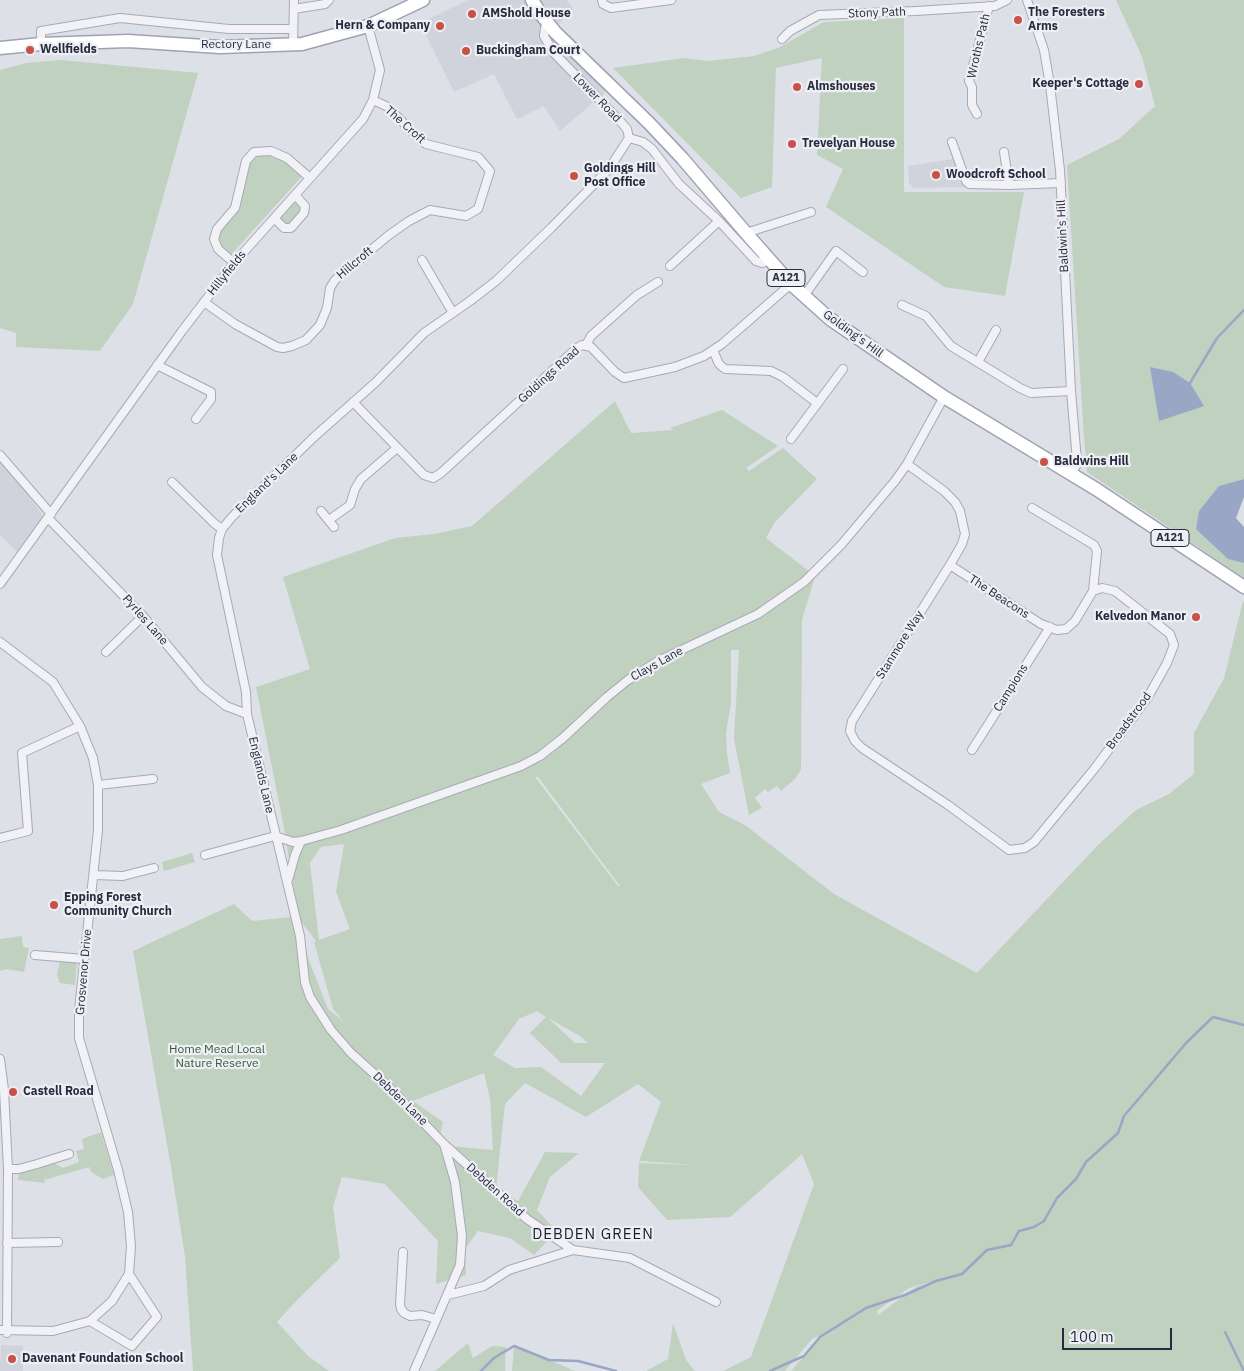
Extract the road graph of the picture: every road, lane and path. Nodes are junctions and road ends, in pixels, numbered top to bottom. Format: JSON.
{"nodes":[{"id":1,"x":294,"y":0,"type":"edge"},
{"id":2,"x":329,"y":0,"type":"edge"},
{"id":3,"x":423,"y":0,"type":"edge"},
{"id":4,"x":532,"y":0,"type":"edge"},
{"id":5,"x":602,"y":0,"type":"edge"},
{"id":6,"x":671,"y":0,"type":"edge"},
{"id":7,"x":1007,"y":0,"type":"edge"},
{"id":8,"x":1026,"y":0,"type":"edge"},
{"id":9,"x":989,"y":6,"type":"junction"},
{"id":10,"x":294,"y":9,"type":"junction"},
{"id":11,"x":549,"y":24,"type":"junction"},
{"id":12,"x":368,"y":26,"type":"junction"},
{"id":13,"x":293,"y":28,"type":"junction"},
{"id":14,"x":782,"y":39,"type":"dead end"},
{"id":15,"x":41,"y":44,"type":"junction"},
{"id":16,"x":293,"y":45,"type":"junction"},
{"id":17,"x":0,"y":48,"type":"edge"},
{"id":18,"x":373,"y":100,"type":"junction"},
{"id":19,"x":977,"y":114,"type":"dead end"},
{"id":20,"x":629,"y":138,"type":"junction"},
{"id":21,"x":952,"y":142,"type":"dead end"},
{"id":22,"x":1004,"y":152,"type":"dead end"},
{"id":23,"x":310,"y":178,"type":"junction"},
{"id":24,"x":1061,"y":183,"type":"junction"},
{"id":25,"x":1009,"y":185,"type":"junction"},
{"id":26,"x":295,"y":195,"type":"junction"},
{"id":27,"x":430,"y":210,"type":"joint"},
{"id":28,"x":811,"y":212,"type":"dead end"},
{"id":29,"x":274,"y":218,"type":"junction"},
{"id":30,"x":719,"y":221,"type":"junction"},
{"id":31,"x":746,"y":233,"type":"junction"},
{"id":32,"x":422,"y":260,"type":"dead end"},
{"id":33,"x":769,"y":260,"type":"junction"},
{"id":34,"x":234,"y":263,"type":"junction"},
{"id":35,"x":670,"y":266,"type":"dead end"},
{"id":36,"x":863,"y":272,"type":"dead end"},
{"id":37,"x":658,"y":282,"type":"dead end"},
{"id":38,"x":791,"y":284,"type":"junction"},
{"id":39,"x":804,"y":296,"type":"junction"},
{"id":40,"x":204,"y":302,"type":"junction"},
{"id":41,"x":902,"y":305,"type":"dead end"},
{"id":42,"x":453,"y":313,"type":"junction"},
{"id":43,"x":996,"y":330,"type":"dead end"},
{"id":44,"x":586,"y":345,"type":"junction"},
{"id":45,"x":713,"y":350,"type":"junction"},
{"id":46,"x":978,"y":362,"type":"junction"},
{"id":47,"x":158,"y":365,"type":"junction"},
{"id":48,"x":843,"y":369,"type":"dead end"},
{"id":49,"x":1071,"y":391,"type":"junction"},
{"id":50,"x":944,"y":397,"type":"junction"},
{"id":51,"x":353,"y":402,"type":"junction"},
{"id":52,"x":817,"y":402,"type":"junction"},
{"id":53,"x":196,"y":419,"type":"dead end"},
{"id":54,"x":791,"y":439,"type":"dead end"},
{"id":55,"x":398,"y":448,"type":"junction"},
{"id":56,"x":0,"y":455,"type":"edge"},
{"id":57,"x":907,"y":464,"type":"junction"},
{"id":58,"x":1070,"y":473,"type":"junction"},
{"id":59,"x":172,"y":482,"type":"dead end"},
{"id":60,"x":1032,"y":508,"type":"dead end"},
{"id":61,"x":321,"y":511,"type":"dead end"},
{"id":62,"x":50,"y":516,"type":"junction"},
{"id":63,"x":329,"y":520,"type":"junction"},
{"id":64,"x":334,"y":527,"type":"dead end"},
{"id":65,"x":222,"y":529,"type":"junction"},
{"id":66,"x":950,"y":565,"type":"junction"},
{"id":67,"x":0,"y":584,"type":"edge"},
{"id":68,"x":1244,"y":587,"type":"edge"},
{"id":69,"x":1093,"y":591,"type":"junction"},
{"id":70,"x":143,"y":616,"type":"junction"},
{"id":71,"x":1050,"y":627,"type":"junction"},
{"id":72,"x":0,"y":642,"type":"edge"},
{"id":73,"x":106,"y":652,"type":"dead end"},
{"id":74,"x":247,"y":714,"type":"junction"},
{"id":75,"x":80,"y":726,"type":"junction"},
{"id":76,"x":972,"y":750,"type":"dead end"},
{"id":77,"x":153,"y":779,"type":"dead end"},
{"id":78,"x":98,"y":785,"type":"junction"},
{"id":79,"x":948,"y":805,"type":"joint"},
{"id":80,"x":275,"y":836,"type":"junction"},
{"id":81,"x":0,"y":838,"type":"edge"},
{"id":82,"x":301,"y":841,"type":"junction"},
{"id":83,"x":205,"y":855,"type":"dead end"},
{"id":84,"x":154,"y":868,"type":"dead end"},
{"id":85,"x":94,"y":876,"type":"junction"},
{"id":86,"x":286,"y":882,"type":"junction"},
{"id":87,"x":35,"y":955,"type":"dead end"},
{"id":88,"x":84,"y":959,"type":"junction"},
{"id":89,"x":0,"y":1062,"type":"edge"},
{"id":90,"x":444,"y":1144,"type":"junction"},
{"id":91,"x":69,"y":1154,"type":"dead end"},
{"id":92,"x":8,"y":1169,"type":"junction"},
{"id":93,"x":58,"y":1242,"type":"dead end"},
{"id":94,"x":7,"y":1243,"type":"junction"},
{"id":95,"x":573,"y":1250,"type":"junction"},
{"id":96,"x":403,"y":1252,"type":"dead end"},
{"id":97,"x":129,"y":1274,"type":"junction"},
{"id":98,"x":448,"y":1295,"type":"junction"},
{"id":99,"x":716,"y":1302,"type":"dead end"},
{"id":100,"x":436,"y":1319,"type":"junction"},
{"id":101,"x":90,"y":1321,"type":"junction"},
{"id":102,"x":5,"y":1331,"type":"edge"},
{"id":103,"x":414,"y":1371,"type":"edge"}],
"edges":[{"from":1,"to":10,"type":"street"},
{"from":2,"to":10,"type":"street"},
{"from":3,"to":12,"type":"main road","name":"Rectory Lane"},
{"from":4,"to":11,"type":"main road","name":"Golding's Hill","number":"A121"},
{"from":5,"to":6,"type":"street"},
{"from":7,"to":9,"type":"street","name":"Stony Path"},
{"from":8,"to":24,"type":"street","name":"Baldwin's Hill"},
{"from":9,"to":14,"type":"street","name":"Stony Path"},
{"from":9,"to":19,"type":"street","name":"Wroths Path"},
{"from":10,"to":13,"type":"street"},
{"from":11,"to":20,"type":"street","name":"Lower Road"},
{"from":11,"to":31,"type":"main road","name":"Golding's Hill","number":"A121"},
{"from":12,"to":16,"type":"main road","name":"Rectory Lane"},
{"from":12,"to":18,"type":"street","name":"Hillyfields"},
{"from":13,"to":15,"type":"street","name":"Rectory Lane"},
{"from":13,"to":16,"type":"street"},
{"from":15,"to":16,"type":"main road","name":"Rectory Lane"},
{"from":15,"to":17,"type":"main road","name":"Rectory Lane"},
{"from":18,"to":23,"type":"street","name":"Hillyfields"},
{"from":18,"to":27,"type":"street","name":"The Croft"},
{"from":20,"to":30,"type":"street"},
{"from":20,"to":42,"type":"street","name":"England's Lane"},
{"from":21,"to":25,"type":"street"},
{"from":22,"to":25,"type":"street"},
{"from":23,"to":26,"type":"street","name":"Hillyfields"},
{"from":23,"to":34,"type":"street"},
{"from":24,"to":25,"type":"street"},
{"from":24,"to":49,"type":"street","name":"Baldwin's Hill"},
{"from":26,"to":29,"type":"street","name":"Hillyfields"},
{"from":26,"to":29,"type":"street"},
{"from":27,"to":40,"type":"street","name":"Hillcroft"},
{"from":28,"to":31,"type":"street"},
{"from":29,"to":34,"type":"street","name":"Hillyfields"},
{"from":30,"to":33,"type":"street"},
{"from":30,"to":35,"type":"street"},
{"from":31,"to":33,"type":"main road","name":"Golding's Hill","number":"A121"},
{"from":32,"to":42,"type":"street"},
{"from":33,"to":38,"type":"main road","name":"Golding's Hill","number":"A121"},
{"from":34,"to":40,"type":"street","name":"Hillyfields"},
{"from":36,"to":39,"type":"street"},
{"from":37,"to":44,"type":"street"},
{"from":38,"to":39,"type":"main road","name":"Golding's Hill","number":"A121"},
{"from":38,"to":45,"type":"street","name":"Goldings Road"},
{"from":39,"to":50,"type":"main road","name":"Golding's Hill","number":"A121"},
{"from":40,"to":47,"type":"street","name":"Hillyfields"},
{"from":41,"to":46,"type":"street"},
{"from":42,"to":51,"type":"street","name":"England's Lane"},
{"from":43,"to":46,"type":"street"},
{"from":44,"to":45,"type":"street","name":"Goldings Road"},
{"from":44,"to":55,"type":"street","name":"Goldings Road"},
{"from":45,"to":52,"type":"street"},
{"from":46,"to":49,"type":"street"},
{"from":47,"to":53,"type":"street"},
{"from":47,"to":62,"type":"street","name":"Hillyfields"},
{"from":48,"to":52,"type":"street"},
{"from":49,"to":58,"type":"street","name":"Baldwin's Hill"},
{"from":50,"to":57,"type":"street","name":"Clays Lane"},
{"from":50,"to":58,"type":"main road","name":"Golding's Hill","number":"A121"},
{"from":51,"to":55,"type":"street","name":"Goldings Road"},
{"from":51,"to":65,"type":"street","name":"England's Lane"},
{"from":52,"to":54,"type":"street"},
{"from":55,"to":63,"type":"street"},
{"from":56,"to":62,"type":"street","name":"Pyrles Lane"},
{"from":57,"to":66,"type":"street","name":"Stanmore Way"},
{"from":57,"to":82,"type":"street","name":"Clays Lane"},
{"from":58,"to":68,"type":"main road","name":"Golding's Hill","number":"A121"},
{"from":59,"to":65,"type":"street"},
{"from":60,"to":69,"type":"street"},
{"from":61,"to":63,"type":"street"},
{"from":62,"to":67,"type":"street","name":"Hillyfields"},
{"from":62,"to":70,"type":"street","name":"Pyrles Lane"},
{"from":63,"to":64,"type":"street"},
{"from":65,"to":74,"type":"street"},
{"from":66,"to":71,"type":"street","name":"The Beacons"},
{"from":66,"to":79,"type":"street","name":"Stanmore Way"},
{"from":69,"to":71,"type":"street"},
{"from":69,"to":79,"type":"street","name":"Broadstrood"},
{"from":70,"to":73,"type":"street"},
{"from":70,"to":74,"type":"street","name":"Pyrles Lane"},
{"from":71,"to":76,"type":"street","name":"Campions"},
{"from":72,"to":75,"type":"street","name":"Grosvenor Drive"},
{"from":74,"to":80,"type":"street","name":"Englands Lane"},
{"from":75,"to":78,"type":"street","name":"Grosvenor Drive"},
{"from":75,"to":81,"type":"street"},
{"from":77,"to":78,"type":"street"},
{"from":78,"to":85,"type":"street","name":"Grosvenor Drive"},
{"from":80,"to":82,"type":"street","name":"Clays Lane"},
{"from":80,"to":83,"type":"street"},
{"from":80,"to":86,"type":"street","name":"Debden Lane"},
{"from":82,"to":86,"type":"street"},
{"from":84,"to":85,"type":"street"},
{"from":85,"to":88,"type":"street","name":"Grosvenor Drive"},
{"from":86,"to":90,"type":"street","name":"Debden Lane"},
{"from":87,"to":88,"type":"street"},
{"from":88,"to":97,"type":"street","name":"Grosvenor Drive"},
{"from":89,"to":92,"type":"street"},
{"from":90,"to":95,"type":"street","name":"Debden Road"},
{"from":90,"to":98,"type":"street","name":"Debden Lane"},
{"from":91,"to":92,"type":"street"},
{"from":92,"to":94,"type":"street"},
{"from":93,"to":94,"type":"street"},
{"from":94,"to":102,"type":"street"},
{"from":95,"to":98,"type":"street","name":"Debden Road"},
{"from":95,"to":99,"type":"street","name":"Debden Road"},
{"from":96,"to":100,"type":"street"},
{"from":97,"to":101,"type":"street","name":"Grosvenor Drive"},
{"from":97,"to":101,"type":"street"},
{"from":98,"to":100,"type":"street","name":"Debden Lane"},
{"from":100,"to":103,"type":"street","name":"Debden Lane"},
{"from":101,"to":102,"type":"street","name":"Grosvenor Drive"}]}
